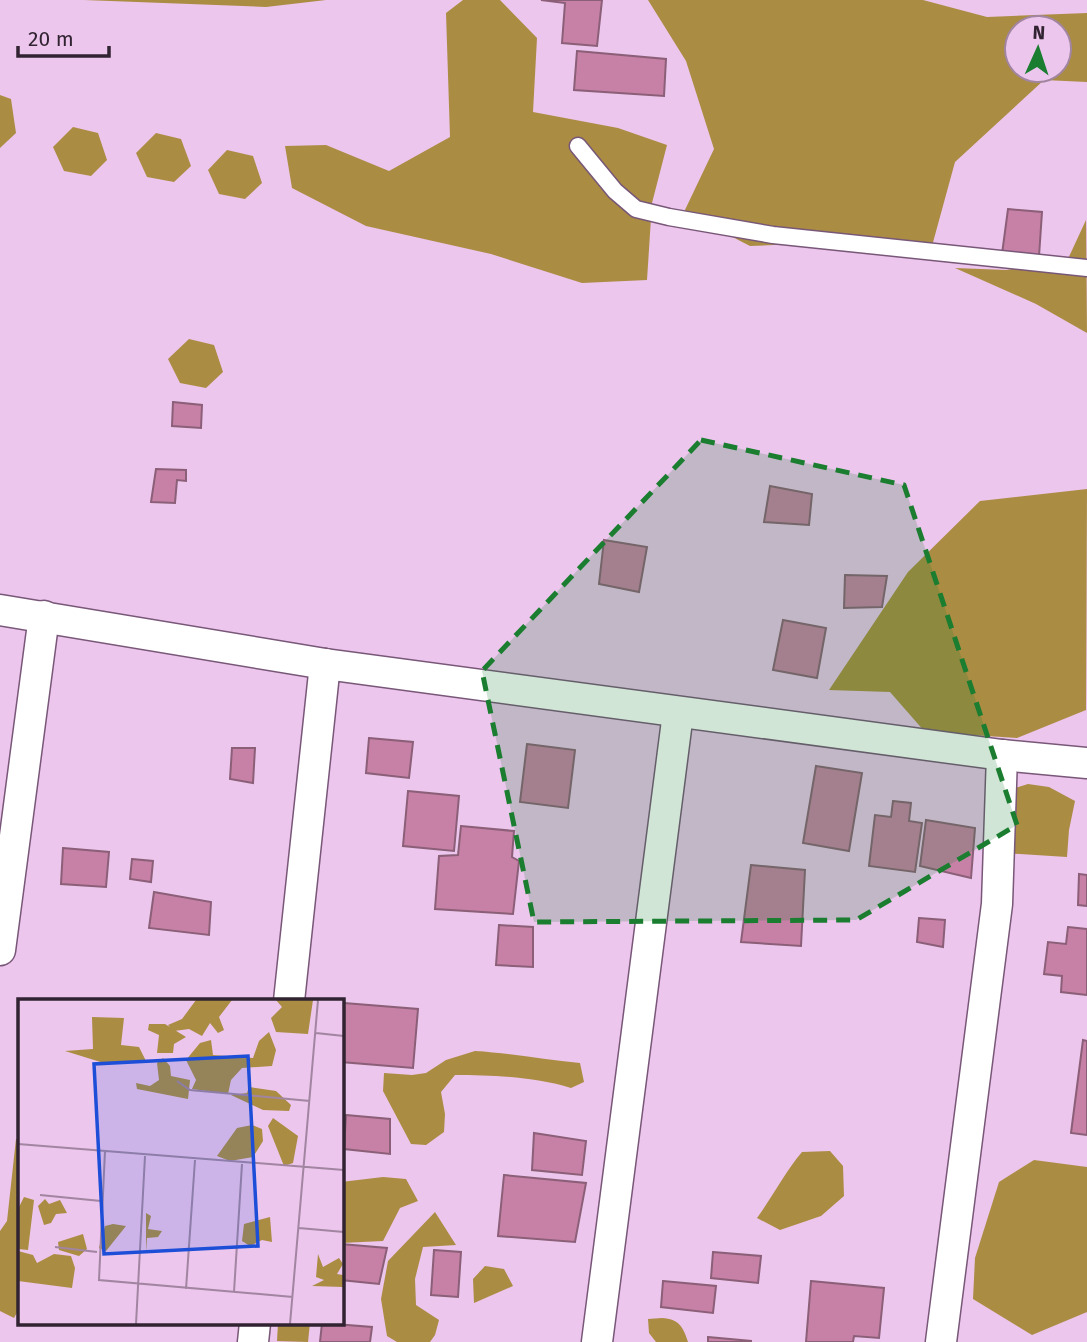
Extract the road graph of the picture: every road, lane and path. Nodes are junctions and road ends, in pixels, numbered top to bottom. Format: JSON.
{"nodes":[{"id":1,"x":578,"y":146,"type":"dead end"},
{"id":2,"x":1087,"y":268,"type":"edge"},
{"id":3,"x":0,"y":610,"type":"edge"},
{"id":4,"x":44,"y":616,"type":"junction"},
{"id":5,"x":325,"y":664,"type":"junction"},
{"id":6,"x":678,"y":713,"type":"junction"},
{"id":7,"x":1002,"y":755,"type":"junction"},
{"id":8,"x":1087,"y":763,"type":"edge"},
{"id":9,"x":0,"y":950,"type":"edge"},
{"id":10,"x":289,"y":999,"type":"edge"},
{"id":11,"x":255,"y":1324,"type":"edge"},
{"id":12,"x":253,"y":1342,"type":"edge"},
{"id":13,"x":597,"y":1342,"type":"edge"},
{"id":14,"x":942,"y":1342,"type":"edge"}],
"edges":[{"from":1,"to":2,"type":"lane"},
{"from":3,"to":4,"type":"street"},
{"from":4,"to":5,"type":"street"},
{"from":4,"to":9,"type":"street"},
{"from":5,"to":6,"type":"street"},
{"from":5,"to":10,"type":"street"},
{"from":6,"to":7,"type":"street"},
{"from":6,"to":13,"type":"street"},
{"from":7,"to":8,"type":"street"},
{"from":7,"to":14,"type":"street"},
{"from":11,"to":12,"type":"street"}]}
